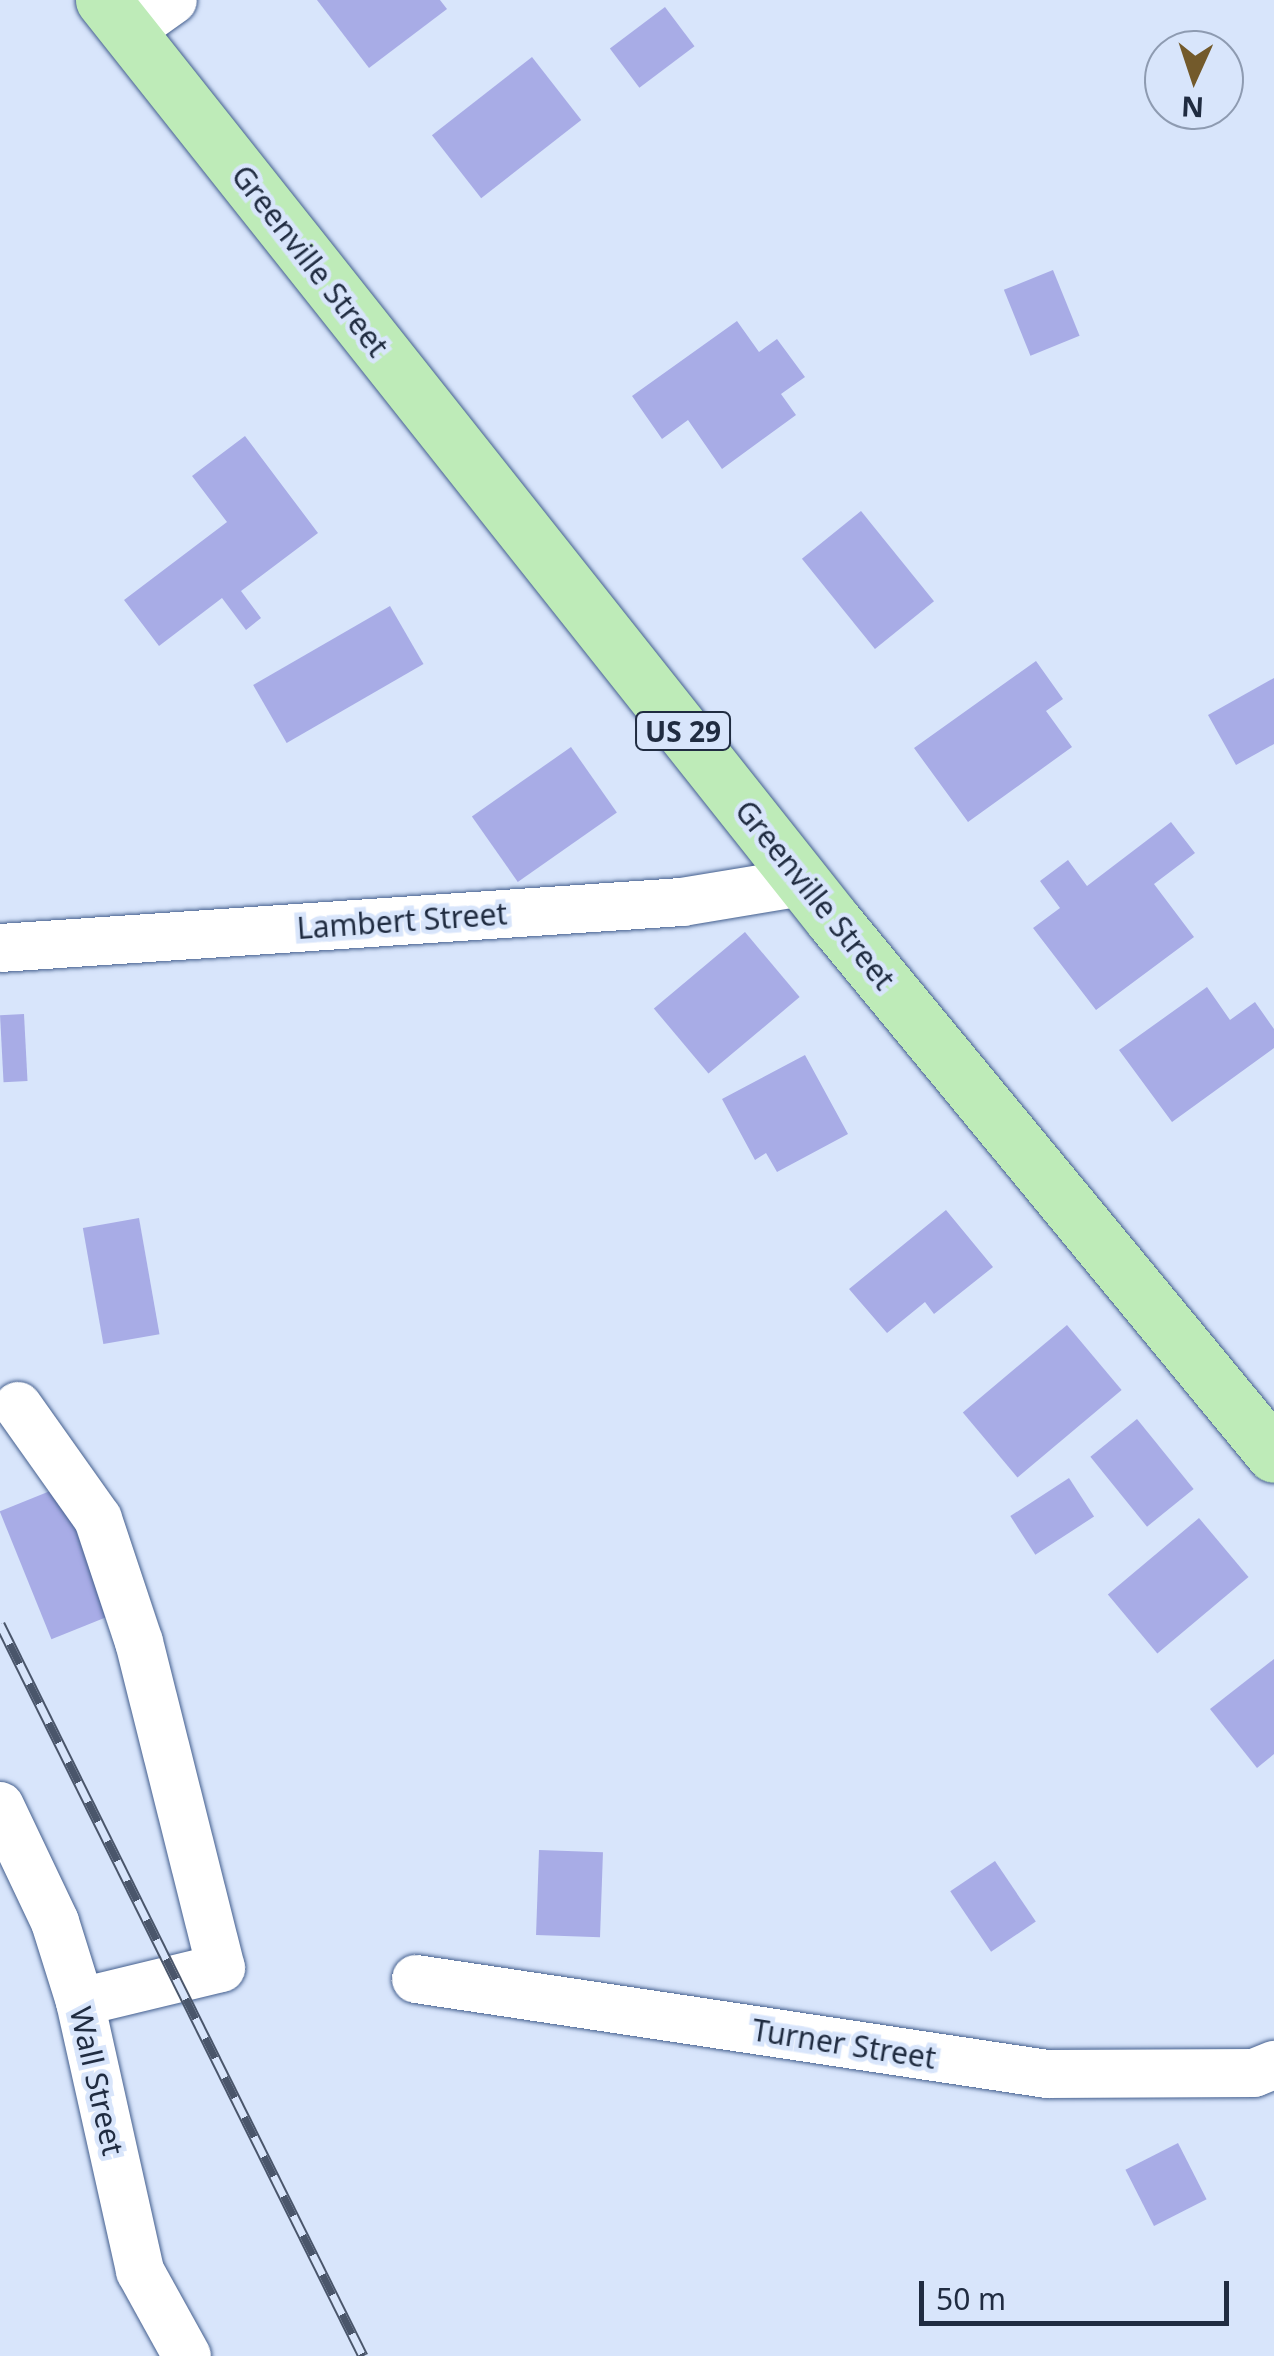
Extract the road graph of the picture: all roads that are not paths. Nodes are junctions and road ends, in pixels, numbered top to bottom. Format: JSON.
{"nodes":[{"id":1,"x":173,"y":0,"type":"edge"},
{"id":2,"x":116,"y":16,"type":"edge"},
{"id":3,"x":803,"y":882,"type":"junction"},
{"id":4,"x":0,"y":948,"type":"edge"},
{"id":5,"x":18,"y":1406,"type":"dead end"},
{"id":6,"x":1274,"y":1454,"type":"edge"},
{"id":7,"x":0,"y":1806,"type":"edge"},
{"id":8,"x":416,"y":1979,"type":"dead end"},
{"id":9,"x":80,"y":2002,"type":"junction"},
{"id":10,"x":1274,"y":2065,"type":"edge"},
{"id":11,"x":187,"y":2356,"type":"edge"}],
"edges":[{"from":1,"to":2,"type":"street"},
{"from":2,"to":3,"type":"main road","name":"Greenville Street","number":"US 29"},
{"from":3,"to":4,"type":"street","name":"Lambert Street"},
{"from":3,"to":6,"type":"main road","name":"Greenville Street","number":"US 29"},
{"from":5,"to":9,"type":"street"},
{"from":7,"to":9,"type":"street","name":"Wall Street"},
{"from":8,"to":10,"type":"street","name":"Turner Street"},
{"from":9,"to":11,"type":"street","name":"Wall Street"}]}
